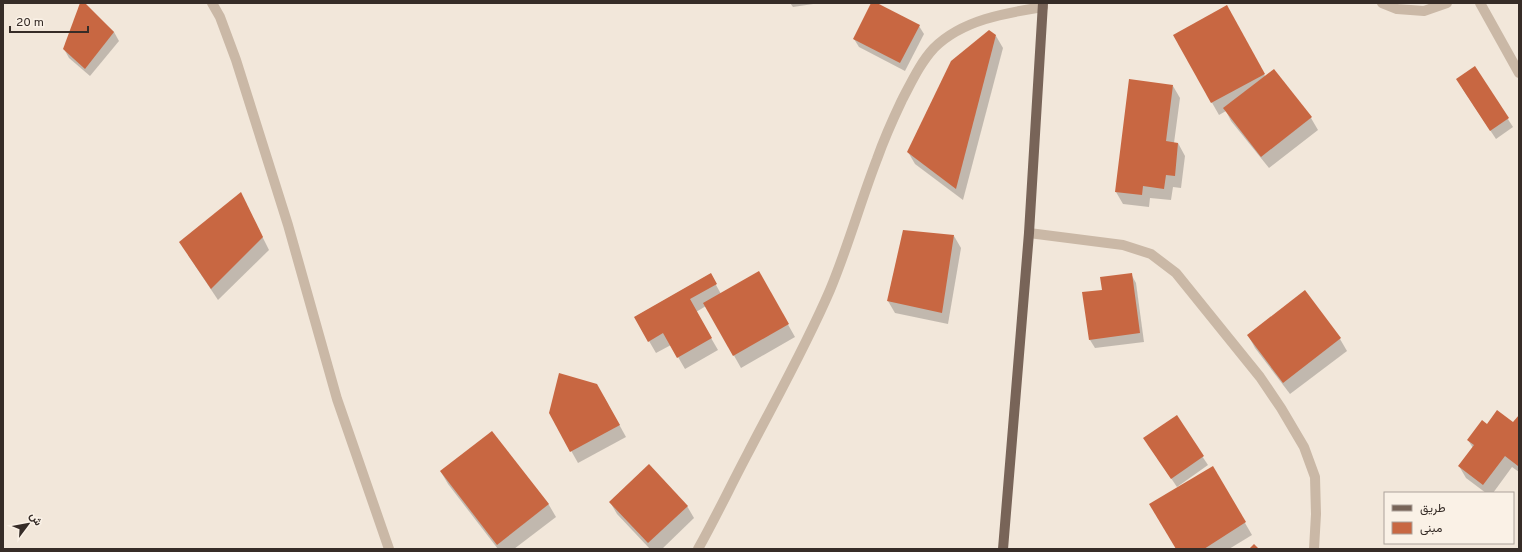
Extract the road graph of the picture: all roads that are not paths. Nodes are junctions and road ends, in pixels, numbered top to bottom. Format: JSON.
{"nodes":[{"id":1,"x":212,"y":3,"type":"edge"},
{"id":2,"x":1382,"y":3,"type":"edge"},
{"id":3,"x":1447,"y":3,"type":"edge"},
{"id":4,"x":1480,"y":3,"type":"edge"},
{"id":5,"x":1043,"y":5,"type":"edge"},
{"id":6,"x":1519,"y":73,"type":"edge"},
{"id":7,"x":1029,"y":234,"type":"junction"},
{"id":8,"x":389,"y":549,"type":"edge"},
{"id":9,"x":698,"y":549,"type":"edge"},
{"id":10,"x":1003,"y":549,"type":"edge"},
{"id":11,"x":1314,"y":549,"type":"edge"}],
"edges":[{"from":1,"to":8,"type":"street"},
{"from":2,"to":3,"type":"street"},
{"from":4,"to":6,"type":"street"},
{"from":5,"to":7,"type":"main road"},
{"from":5,"to":9,"type":"street"},
{"from":7,"to":10,"type":"main road"},
{"from":7,"to":11,"type":"street"}]}
